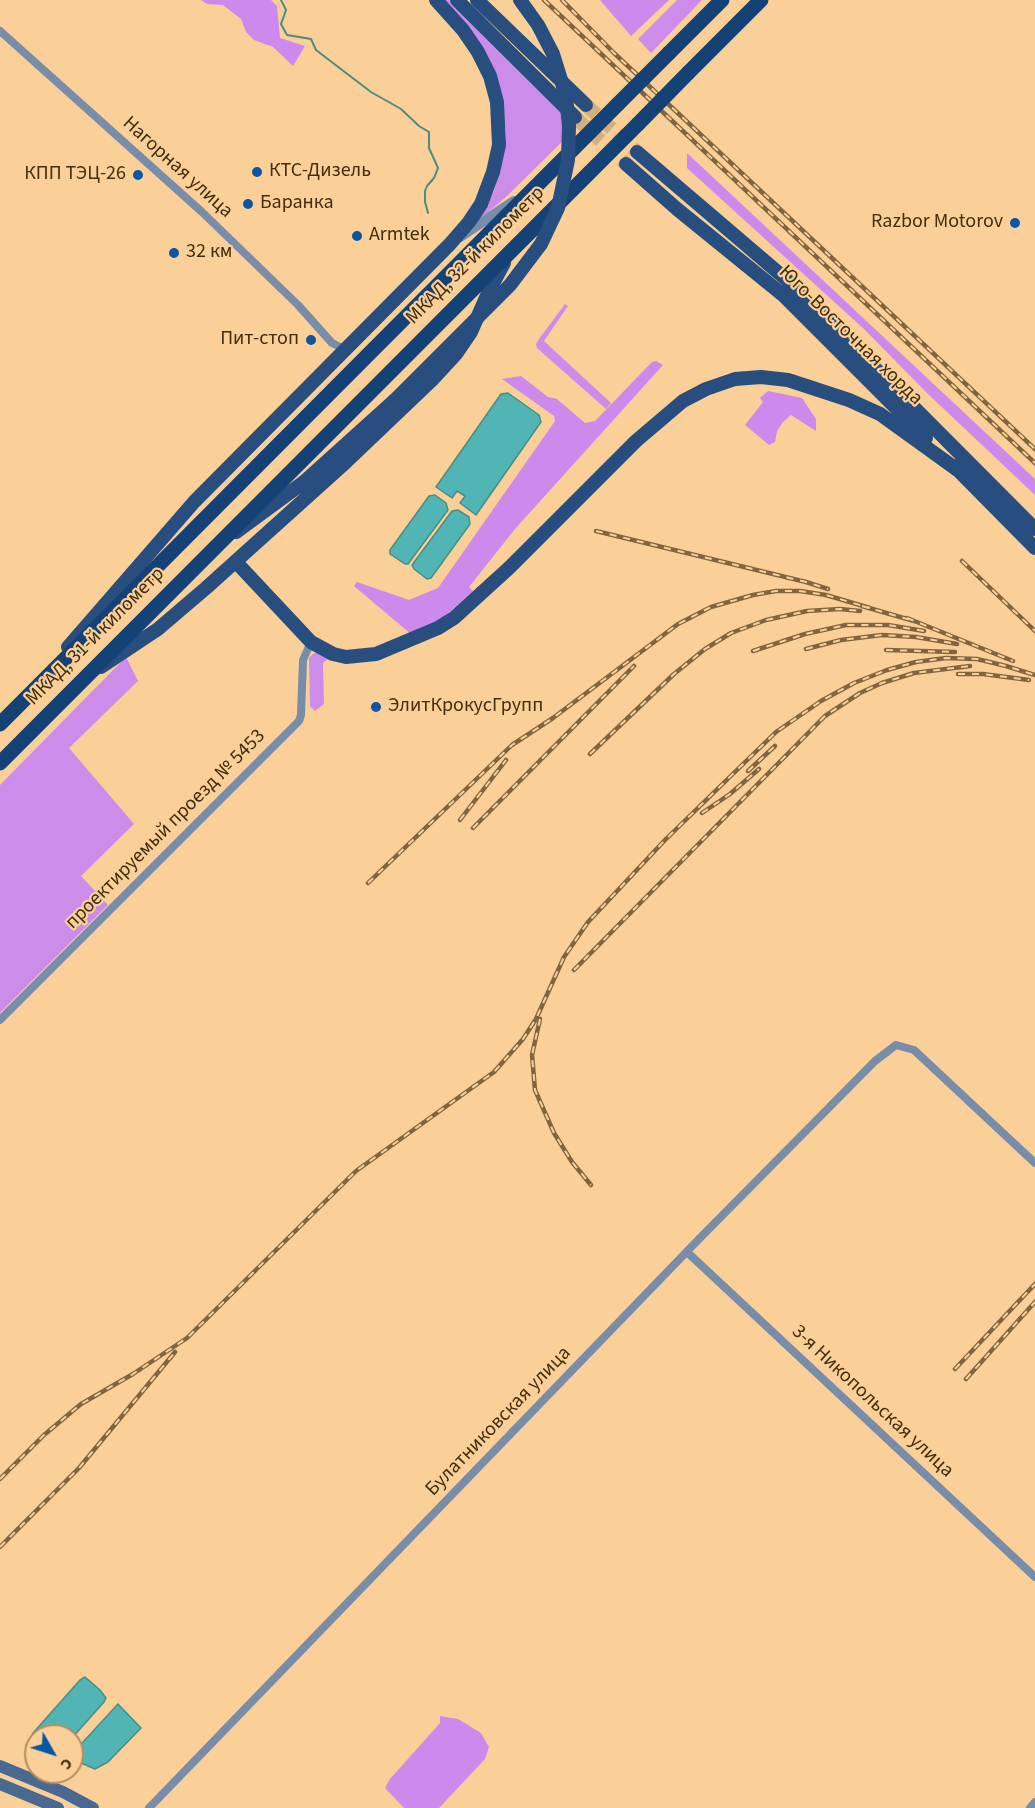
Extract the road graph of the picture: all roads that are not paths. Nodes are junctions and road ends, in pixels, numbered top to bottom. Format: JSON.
{"nodes":[{"id":1,"x":436,"y":0,"type":"edge"},
{"id":2,"x":457,"y":0,"type":"edge"},
{"id":3,"x":477,"y":0,"type":"edge"},
{"id":4,"x":520,"y":0,"type":"edge"},
{"id":5,"x":722,"y":0,"type":"edge"},
{"id":6,"x":760,"y":0,"type":"edge"},
{"id":7,"x":0,"y":31,"type":"edge"},
{"id":8,"x":586,"y":105,"type":"tunnel mouth"},
{"id":9,"x":575,"y":117,"type":"tunnel mouth"},
{"id":10,"x":637,"y":152,"type":"tunnel mouth"},
{"id":11,"x":626,"y":165,"type":"tunnel mouth"},
{"id":12,"x":537,"y":186,"type":"junction"},
{"id":13,"x":450,"y":244,"type":"junction"},
{"id":14,"x":516,"y":245,"type":"junction"},
{"id":15,"x":325,"y":336,"type":"junction"},
{"id":16,"x":349,"y":345,"type":"junction"},
{"id":17,"x":326,"y":368,"type":"junction"},
{"id":18,"x":959,"y":471,"type":"junction"},
{"id":19,"x":208,"y":516,"type":"joint"},
{"id":20,"x":1035,"y":529,"type":"edge"},
{"id":21,"x":222,"y":542,"type":"junction"},
{"id":22,"x":1035,"y":548,"type":"edge"},
{"id":23,"x":236,"y":562,"type":"junction"},
{"id":24,"x":310,"y":642,"type":"junction"},
{"id":25,"x":82,"y":681,"type":"junction"},
{"id":26,"x":0,"y":723,"type":"edge"},
{"id":27,"x":0,"y":763,"type":"edge"},
{"id":28,"x":0,"y":1020,"type":"edge"},
{"id":29,"x":1035,"y":1163,"type":"edge"},
{"id":30,"x":687,"y":1252,"type":"junction"},
{"id":31,"x":1035,"y":1577,"type":"edge"},
{"id":32,"x":0,"y":1766,"type":"edge"},
{"id":33,"x":0,"y":1784,"type":"edge"},
{"id":34,"x":1035,"y":1802,"type":"edge"},
{"id":35,"x":58,"y":1808,"type":"edge"},
{"id":36,"x":93,"y":1808,"type":"edge"},
{"id":37,"x":149,"y":1808,"type":"edge"},
{"id":38,"x":1030,"y":1808,"type":"edge"}],
"edges":[{"from":1,"to":13,"type":"main road"},
{"from":2,"to":9,"type":"main road"},
{"from":3,"to":8,"type":"main road"},
{"from":4,"to":21,"type":"main road","bridge":true},
{"from":5,"to":12,"type":"highway","name":"МКАД, 32-й километр","bridge":true},
{"from":6,"to":14,"type":"highway","name":"МКАД, 32-й километр","bridge":true},
{"from":7,"to":15,"type":"street","name":"Нагорная улица"},
{"from":10,"to":20,"type":"main road","name":"Юго-Восточная хорда"},
{"from":11,"to":18,"type":"main road","name":"Юго-Восточная хорда"},
{"from":12,"to":13,"type":"street"},
{"from":12,"to":19,"type":"highway","name":"МКАД, 32-й километр"},
{"from":13,"to":16,"type":"main road"},
{"from":14,"to":21,"type":"highway","name":"МКАД, 32-й километр"},
{"from":14,"to":23,"type":"main road"},
{"from":15,"to":16,"type":"street","name":"Нагорная улица"},
{"from":15,"to":17,"type":"street"},
{"from":16,"to":17,"type":"main road"},
{"from":17,"to":26,"type":"main road"},
{"from":18,"to":22,"type":"main road","name":"Юго-Восточная хорда"},
{"from":18,"to":24,"type":"main road"},
{"from":19,"to":26,"type":"highway","name":"МКАД, 31-й километр"},
{"from":21,"to":25,"type":"highway","name":"МКАД, 31-й километр"},
{"from":23,"to":24,"type":"main road"},
{"from":23,"to":25,"type":"main road"},
{"from":24,"to":28,"type":"street","name":"проектируемый проезд № 5453"},
{"from":25,"to":27,"type":"highway","name":"МКАД, 31-й километр"},
{"from":29,"to":30,"type":"street","name":"Булатниковская улица"},
{"from":30,"to":31,"type":"street","name":"3-я Никопольская улица"},
{"from":30,"to":37,"type":"street","name":"Булатниковская улица"},
{"from":32,"to":36,"type":"main road"},
{"from":33,"to":35,"type":"main road"},
{"from":34,"to":38,"type":"street"}]}
